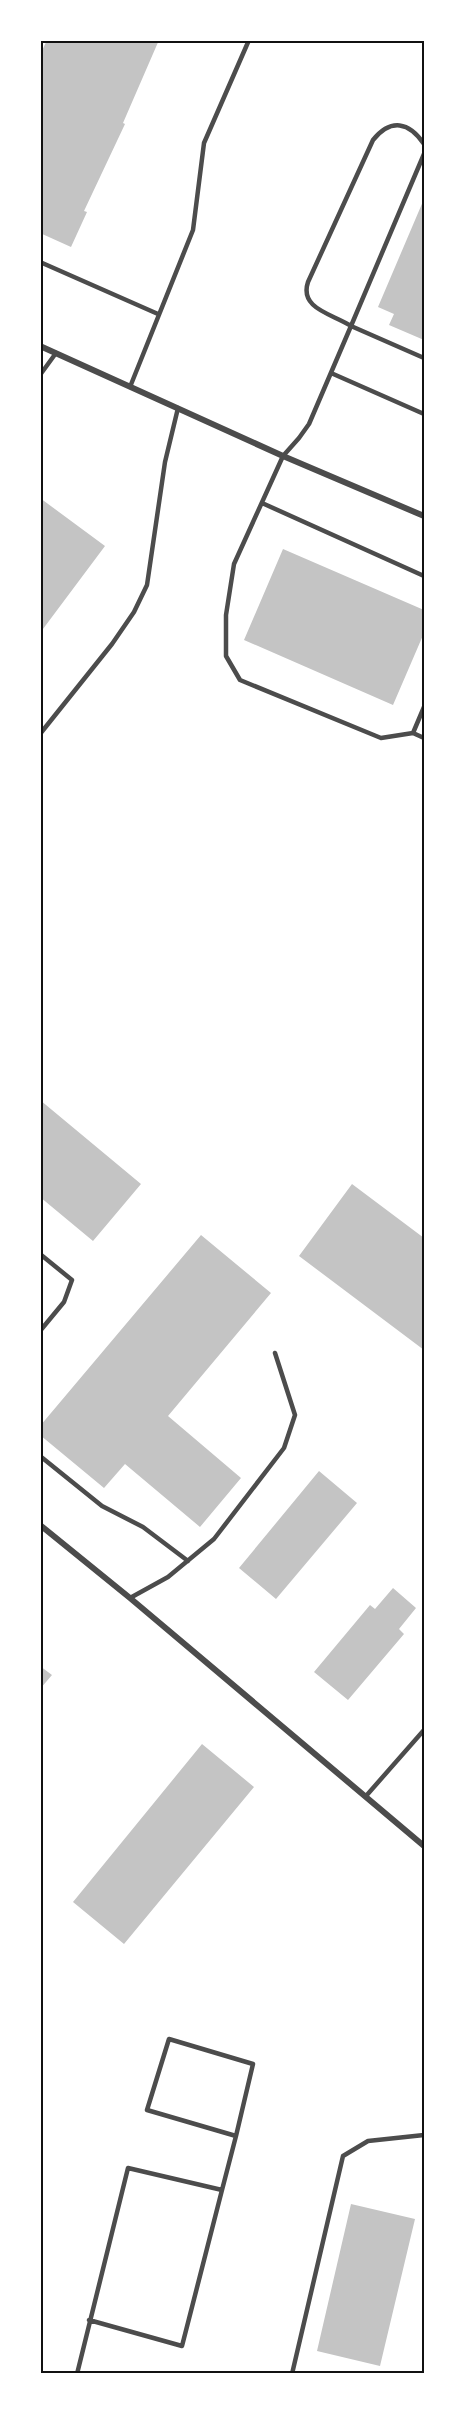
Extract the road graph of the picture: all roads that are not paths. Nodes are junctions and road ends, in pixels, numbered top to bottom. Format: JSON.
{"nodes":[{"id":1,"x":249,"y":40,"type":"edge"},
{"id":2,"x":424,"y":144,"type":"edge"},
{"id":3,"x":424,"y":154,"type":"edge"},
{"id":4,"x":40,"y":262,"type":"edge"},
{"id":5,"x":158,"y":314,"type":"junction"},
{"id":6,"x":351,"y":326,"type":"junction"},
{"id":7,"x":40,"y":346,"type":"edge"},
{"id":8,"x":56,"y":353,"type":"junction"},
{"id":9,"x":424,"y":358,"type":"edge"},
{"id":10,"x":331,"y":373,"type":"junction"},
{"id":11,"x":40,"y":375,"type":"edge"},
{"id":12,"x":130,"y":387,"type":"junction"},
{"id":13,"x":178,"y":408,"type":"junction"},
{"id":14,"x":424,"y":414,"type":"edge"},
{"id":15,"x":283,"y":456,"type":"junction"},
{"id":16,"x":262,"y":503,"type":"junction"},
{"id":17,"x":424,"y":516,"type":"edge"},
{"id":18,"x":424,"y":576,"type":"edge"},
{"id":19,"x":424,"y":707,"type":"edge"},
{"id":20,"x":413,"y":733,"type":"junction"},
{"id":21,"x":40,"y":734,"type":"edge"},
{"id":22,"x":424,"y":738,"type":"edge"},
{"id":23,"x":40,"y":1254,"type":"edge"},
{"id":24,"x":40,"y":1331,"type":"edge"},
{"id":25,"x":275,"y":1353,"type":"dead end"},
{"id":26,"x":40,"y":1456,"type":"edge"},
{"id":27,"x":40,"y":1525,"type":"edge"},
{"id":28,"x":188,"y":1561,"type":"junction"},
{"id":29,"x":130,"y":1598,"type":"junction"},
{"id":30,"x":424,"y":1730,"type":"edge"},
{"id":31,"x":366,"y":1796,"type":"junction"},
{"id":32,"x":424,"y":1845,"type":"edge"},
{"id":33,"x":424,"y":2135,"type":"edge"},
{"id":34,"x":236,"y":2136,"type":"junction"},
{"id":35,"x":222,"y":2190,"type":"junction"},
{"id":36,"x":89,"y":2320,"type":"junction"},
{"id":37,"x":77,"y":2373,"type":"edge"},
{"id":38,"x":292,"y":2373,"type":"edge"}],
"edges":[{"from":1,"to":5,"type":"lane"},
{"from":2,"to":6,"type":"lane"},
{"from":3,"to":6,"type":"lane"},
{"from":4,"to":5,"type":"lane"},
{"from":5,"to":12,"type":"lane"},
{"from":6,"to":9,"type":"lane"},
{"from":6,"to":10,"type":"lane"},
{"from":7,"to":8,"type":"street"},
{"from":8,"to":11,"type":"lane"},
{"from":8,"to":12,"type":"street"},
{"from":10,"to":14,"type":"lane"},
{"from":10,"to":15,"type":"lane"},
{"from":12,"to":13,"type":"street"},
{"from":13,"to":15,"type":"street"},
{"from":13,"to":21,"type":"lane"},
{"from":15,"to":16,"type":"lane"},
{"from":15,"to":17,"type":"street"},
{"from":16,"to":18,"type":"lane"},
{"from":16,"to":20,"type":"lane"},
{"from":19,"to":20,"type":"lane"},
{"from":20,"to":22,"type":"lane"},
{"from":23,"to":24,"type":"lane"},
{"from":25,"to":28,"type":"lane"},
{"from":26,"to":28,"type":"lane"},
{"from":27,"to":29,"type":"street"},
{"from":28,"to":29,"type":"lane"},
{"from":29,"to":31,"type":"street"},
{"from":30,"to":31,"type":"lane"},
{"from":31,"to":32,"type":"street"},
{"from":33,"to":38,"type":"lane"},
{"from":34,"to":34,"type":"lane"},
{"from":34,"to":35,"type":"lane"},
{"from":35,"to":36,"type":"lane"},
{"from":35,"to":36,"type":"lane"},
{"from":36,"to":37,"type":"lane"}]}
